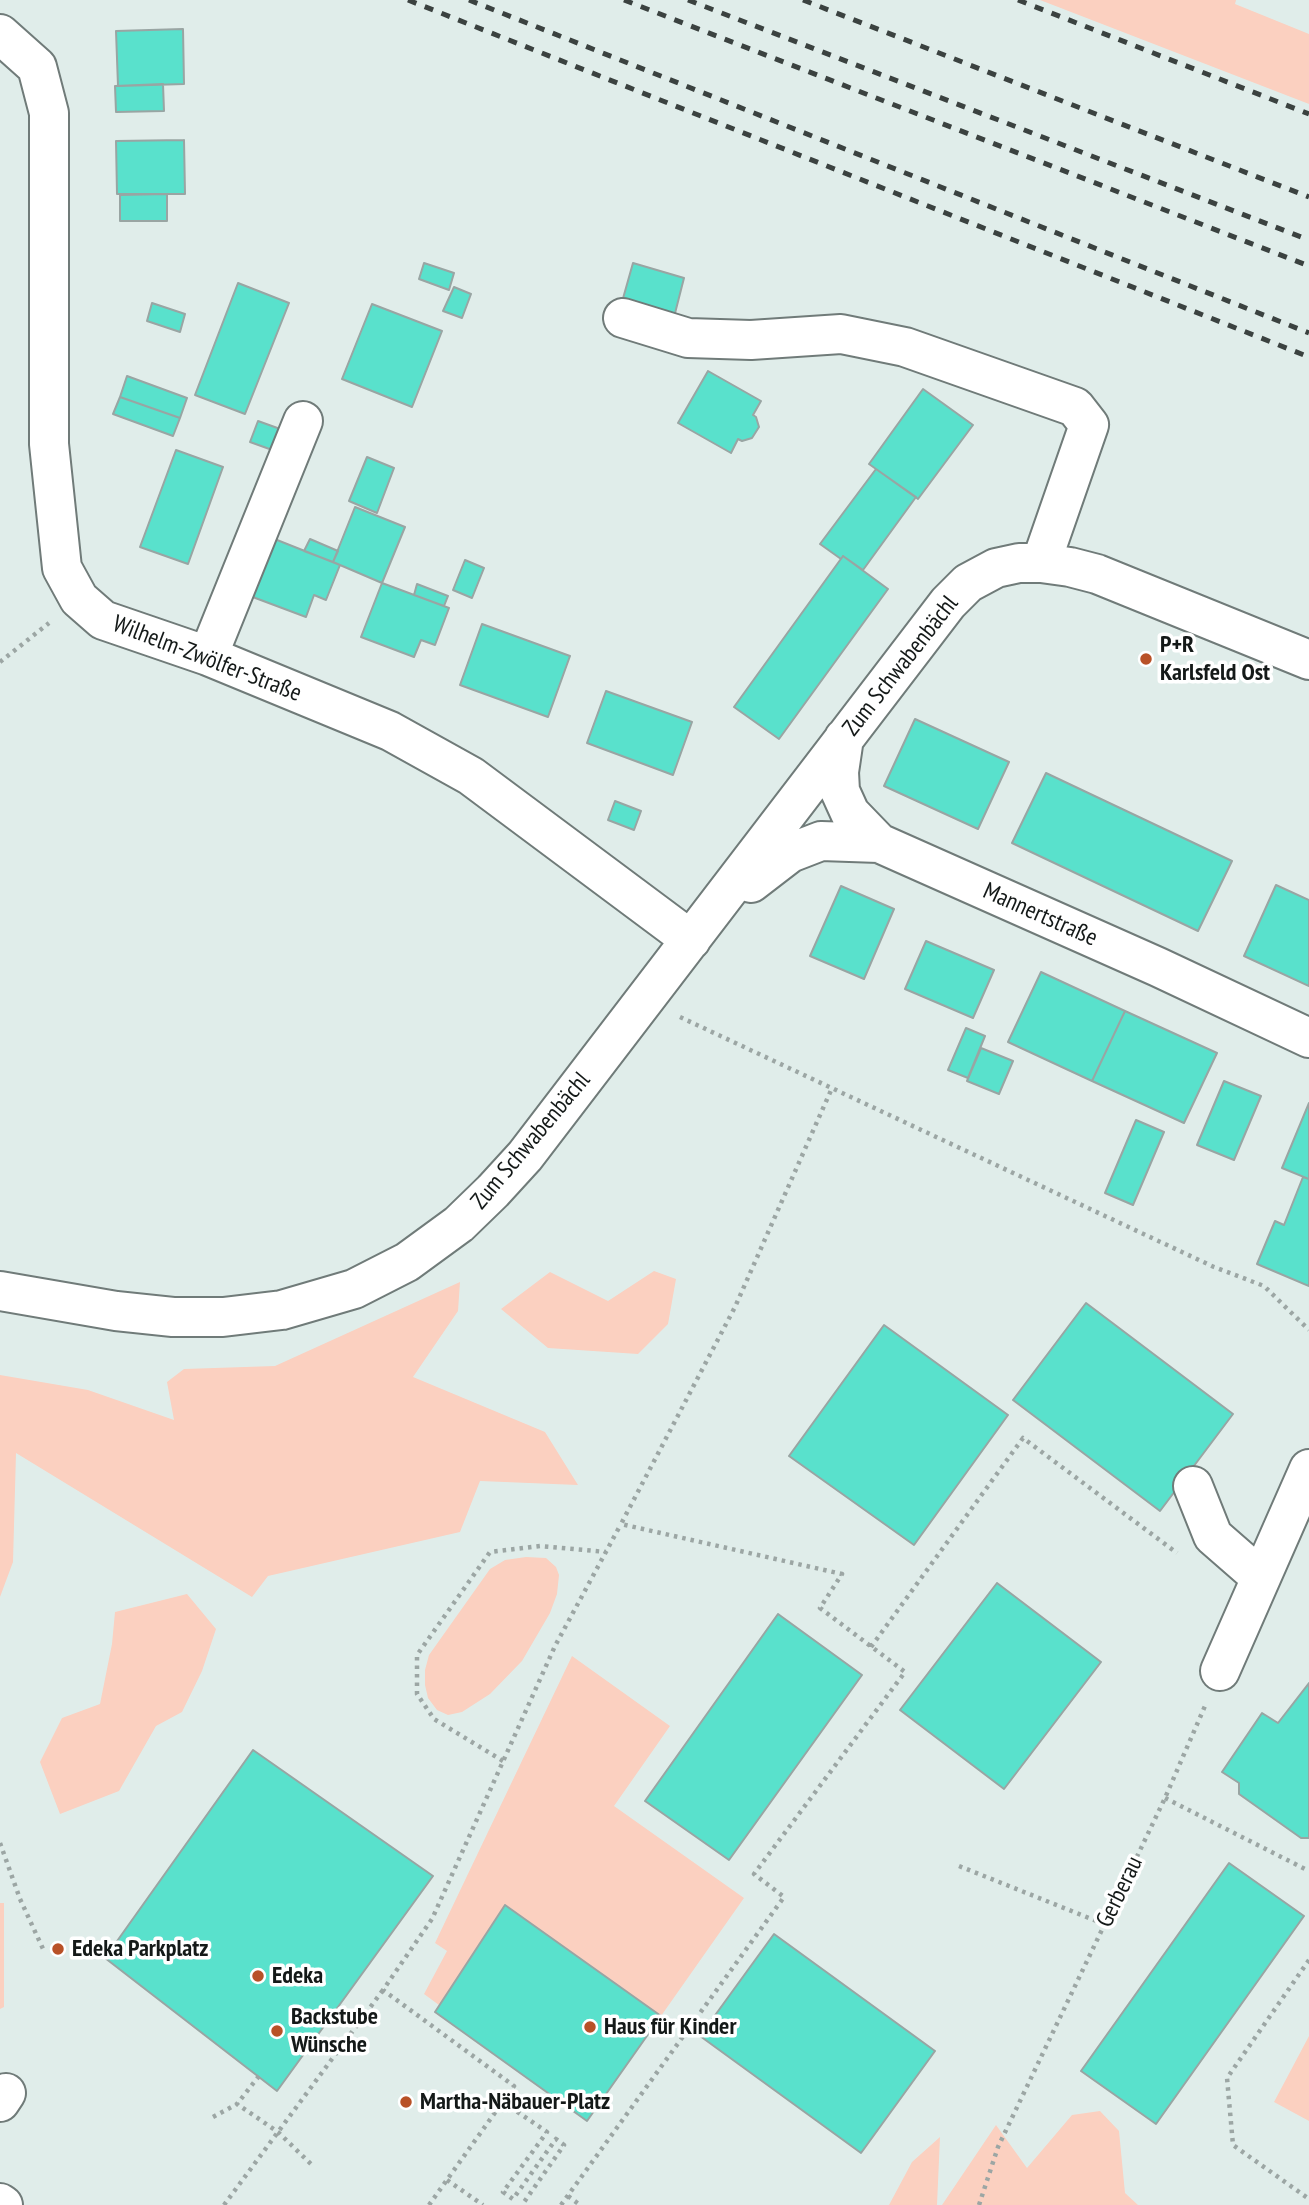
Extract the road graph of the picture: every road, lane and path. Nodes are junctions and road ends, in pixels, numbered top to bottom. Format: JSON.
{"nodes":[{"id":1,"x":0,"y":34,"type":"edge"},
{"id":2,"x":623,"y":318,"type":"dead end"},
{"id":3,"x":303,"y":421,"type":"dead end"},
{"id":4,"x":1041,"y":564,"type":"junction"},
{"id":5,"x":35,"y":634,"type":"dead end"},
{"id":6,"x":208,"y":656,"type":"junction"},
{"id":7,"x":1309,"y":660,"type":"edge"},
{"id":8,"x":0,"y":662,"type":"edge"},
{"id":9,"x":844,"y":738,"type":"junction"},
{"id":10,"x":879,"y":843,"type":"junction"},
{"id":11,"x":691,"y":940,"type":"junction"},
{"id":12,"x":644,"y":1000,"type":"junction"},
{"id":13,"x":1309,"y":1038,"type":"edge"},
{"id":14,"x":832,"y":1087,"type":"junction"},
{"id":15,"x":0,"y":1291,"type":"edge"},
{"id":16,"x":1309,"y":1330,"type":"edge"},
{"id":17,"x":1309,"y":1469,"type":"edge"},
{"id":18,"x":1193,"y":1486,"type":"dead end"},
{"id":19,"x":621,"y":1524,"type":"junction"},
{"id":20,"x":1162,"y":1542,"type":"dead end"},
{"id":21,"x":606,"y":1552,"type":"junction"},
{"id":22,"x":1260,"y":1577,"type":"junction"},
{"id":23,"x":871,"y":1647,"type":"junction"},
{"id":24,"x":1220,"y":1671,"type":"joint"},
{"id":25,"x":503,"y":1761,"type":"junction"},
{"id":26,"x":1165,"y":1798,"type":"junction"},
{"id":27,"x":0,"y":1843,"type":"edge"},
{"id":28,"x":959,"y":1866,"type":"dead end"},
{"id":29,"x":1309,"y":1870,"type":"edge"},
{"id":30,"x":1104,"y":1924,"type":"junction"},
{"id":31,"x":44,"y":1951,"type":"dead end"},
{"id":32,"x":1309,"y":1960,"type":"edge"},
{"id":33,"x":383,"y":1990,"type":"junction"},
{"id":34,"x":259,"y":2076,"type":"dead end"},
{"id":35,"x":503,"y":2102,"type":"junction"},
{"id":36,"x":237,"y":2104,"type":"junction"},
{"id":37,"x":213,"y":2117,"type":"dead end"},
{"id":38,"x":278,"y":2132,"type":"junction"},
{"id":39,"x":314,"y":2167,"type":"dead end"},
{"id":40,"x":447,"y":2180,"type":"junction"},
{"id":41,"x":568,"y":2196,"type":"junction"},
{"id":42,"x":1309,"y":2199,"type":"edge"},
{"id":43,"x":224,"y":2205,"type":"edge"},
{"id":44,"x":429,"y":2205,"type":"edge"},
{"id":45,"x":482,"y":2205,"type":"edge"},
{"id":46,"x":522,"y":2205,"type":"edge"},
{"id":47,"x":561,"y":2205,"type":"edge"},
{"id":48,"x":580,"y":2205,"type":"edge"},
{"id":49,"x":979,"y":2205,"type":"edge"}],
"edges":[{"from":1,"to":6,"type":"street","name":"Wilhelm-Zwölfer-Straße"},
{"from":2,"to":4,"type":"street"},
{"from":3,"to":6,"type":"street"},
{"from":4,"to":7,"type":"street","name":"Zum Schwabenbächl"},
{"from":4,"to":9,"type":"street","name":"Zum Schwabenbächl"},
{"from":5,"to":8,"type":"path"},
{"from":6,"to":11,"type":"street","name":"Wilhelm-Zwölfer-Straße"},
{"from":9,"to":10,"type":"street","name":"Mannertstraße"},
{"from":9,"to":11,"type":"street","name":"Zum Schwabenbächl"},
{"from":10,"to":11,"type":"street","name":"Zum Schwabenbächl"},
{"from":10,"to":13,"type":"street","name":"Mannertstraße"},
{"from":11,"to":12,"type":"street","name":"Zum Schwabenbächl"},
{"from":12,"to":14,"type":"path"},
{"from":12,"to":15,"type":"street","name":"Zum Schwabenbächl"},
{"from":14,"to":16,"type":"path"},
{"from":14,"to":19,"type":"path"},
{"from":17,"to":22,"type":"street"},
{"from":18,"to":22,"type":"street"},
{"from":19,"to":21,"type":"path"},
{"from":19,"to":23,"type":"path"},
{"from":20,"to":23,"type":"path"},
{"from":21,"to":25,"type":"path"},
{"from":21,"to":25,"type":"path"},
{"from":22,"to":24,"type":"street"},
{"from":23,"to":41,"type":"path"},
{"from":24,"to":26,"type":"path","name":"Gerberau"},
{"from":25,"to":33,"type":"path"},
{"from":26,"to":29,"type":"path"},
{"from":26,"to":30,"type":"path","name":"Gerberau"},
{"from":27,"to":31,"type":"path"},
{"from":28,"to":30,"type":"path"},
{"from":30,"to":49,"type":"path","name":"Gerberau"},
{"from":32,"to":42,"type":"path"},
{"from":33,"to":35,"type":"path"},
{"from":33,"to":38,"type":"path"},
{"from":34,"to":36,"type":"path"},
{"from":35,"to":40,"type":"path"},
{"from":35,"to":46,"type":"path"},
{"from":36,"to":37,"type":"path"},
{"from":36,"to":38,"type":"path"},
{"from":38,"to":39,"type":"path"},
{"from":38,"to":43,"type":"path"},
{"from":40,"to":44,"type":"path"},
{"from":40,"to":45,"type":"path"},
{"from":41,"to":47,"type":"path"},
{"from":41,"to":48,"type":"path"}]}
